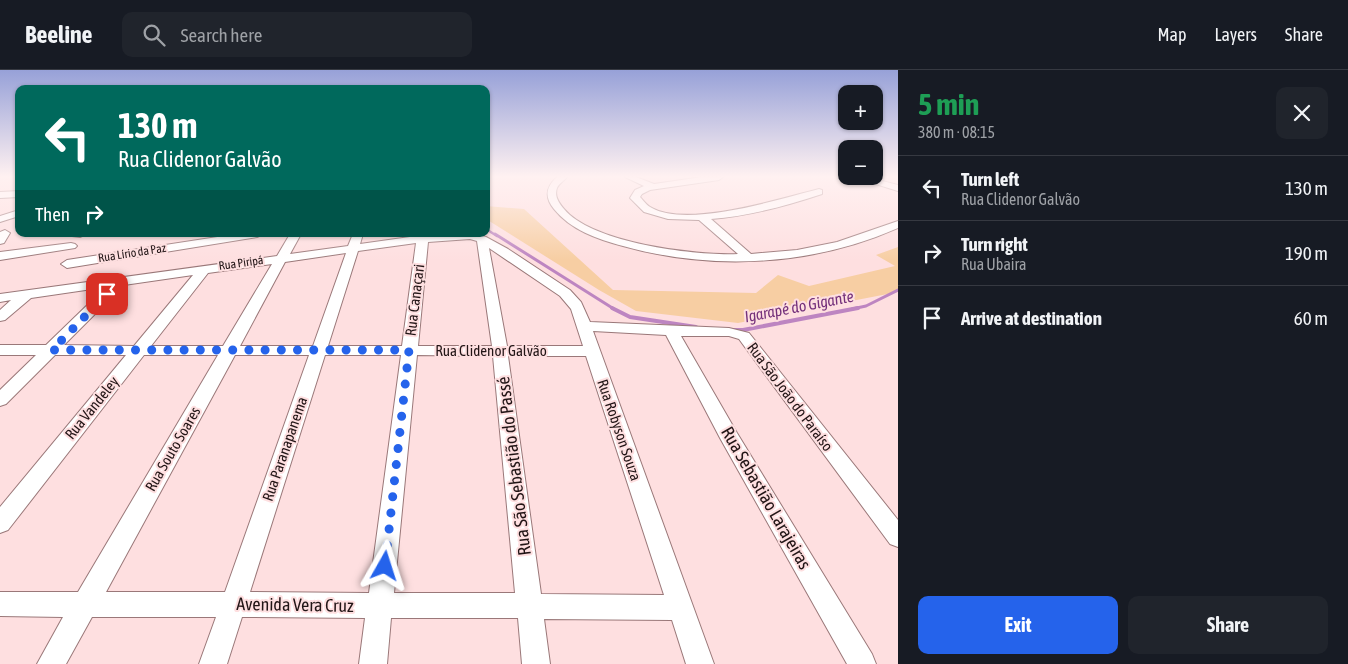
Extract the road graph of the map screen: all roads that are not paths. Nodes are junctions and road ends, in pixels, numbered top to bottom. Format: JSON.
{"nodes":[{"id":1,"x":555,"y":205,"type":"edge"},
{"id":2,"x":641,"y":205,"type":"edge"},
{"id":3,"x":774,"y":205,"type":"edge"},
{"id":4,"x":15,"y":213,"type":"edge"},
{"id":5,"x":702,"y":217,"type":"junction"},
{"id":6,"x":0,"y":219,"type":"edge"},
{"id":7,"x":898,"y":224,"type":"edge"},
{"id":8,"x":75,"y":237,"type":"edge"},
{"id":9,"x":215,"y":237,"type":"edge"},
{"id":10,"x":293,"y":237,"type":"edge"},
{"id":11,"x":409,"y":237,"type":"edge"},
{"id":12,"x":423,"y":237,"type":"edge"},
{"id":13,"x":474,"y":237,"type":"edge"},
{"id":14,"x":482,"y":239,"type":"junction"},
{"id":15,"x":355,"y":241,"type":"edge"},
{"id":16,"x":71,"y":246,"type":"junction"},
{"id":17,"x":0,"y":256,"type":"edge"},
{"id":18,"x":748,"y":257,"type":"junction"},
{"id":19,"x":282,"y":258,"type":"junction"},
{"id":20,"x":67,"y":264,"type":"junction"},
{"id":21,"x":204,"y":269,"type":"junction"},
{"id":22,"x":61,"y":278,"type":"dead end"},
{"id":23,"x":121,"y":280,"type":"junction"},
{"id":24,"x":27,"y":294,"type":"junction"},
{"id":25,"x":0,"y":298,"type":"edge"},
{"id":26,"x":0,"y":317,"type":"edge"},
{"id":27,"x":584,"y":326,"type":"junction"},
{"id":28,"x":671,"y":331,"type":"junction"},
{"id":29,"x":140,"y":349,"type":"junction"},
{"id":30,"x":230,"y":349,"type":"junction"},
{"id":31,"x":0,"y":350,"type":"edge"},
{"id":32,"x":52,"y":350,"type":"junction"},
{"id":33,"x":320,"y":350,"type":"junction"},
{"id":34,"x":409,"y":350,"type":"junction"},
{"id":35,"x":500,"y":351,"type":"junction"},
{"id":36,"x":593,"y":351,"type":"junction"},
{"id":37,"x":0,"y":400,"type":"edge"},
{"id":38,"x":0,"y":523,"type":"edge"},
{"id":39,"x":898,"y":537,"type":"edge"},
{"id":40,"x":0,"y":604,"type":"edge"},
{"id":41,"x":85,"y":604,"type":"junction"},
{"id":42,"x":233,"y":604,"type":"junction"},
{"id":43,"x":380,"y":605,"type":"junction"},
{"id":44,"x":530,"y":606,"type":"junction"},
{"id":45,"x":680,"y":608,"type":"junction"},
{"id":46,"x":51,"y":664,"type":"edge"},
{"id":47,"x":212,"y":664,"type":"edge"},
{"id":48,"x":373,"y":664,"type":"edge"},
{"id":49,"x":536,"y":664,"type":"edge"},
{"id":50,"x":700,"y":664,"type":"edge"},
{"id":51,"x":862,"y":664,"type":"edge"}],
"edges":[{"from":1,"to":18,"type":"street"},
{"from":2,"to":5,"type":"street"},
{"from":3,"to":5,"type":"street"},
{"from":4,"to":6,"type":"street"},
{"from":5,"to":18,"type":"street"},
{"from":7,"to":18,"type":"street"},
{"from":8,"to":16,"type":"street"},
{"from":9,"to":20,"type":"street","name":"Rua Lírio da Paz"},
{"from":10,"to":19,"type":"street","name":"Rua Souto Soares"},
{"from":11,"to":15,"type":"street","name":"Rua Piripá"},
{"from":12,"to":34,"type":"street","name":"Rua Canaçari"},
{"from":13,"to":14,"type":"street","name":"Rua Piripá"},
{"from":14,"to":27,"type":"street","name":"Rua Robyson Souza"},
{"from":14,"to":35,"type":"street","name":"Rua São Sebastião do Passé"},
{"from":15,"to":19,"type":"street","name":"Rua Piripá"},
{"from":15,"to":33,"type":"street","name":"Rua Paranapanema"},
{"from":16,"to":17,"type":"street"},
{"from":16,"to":20,"type":"street"},
{"from":19,"to":21,"type":"street","name":"Rua Piripá"},
{"from":19,"to":30,"type":"street","name":"Rua Souto Soares"},
{"from":20,"to":22,"type":"street"},
{"from":21,"to":23,"type":"street","name":"Rua Piripá"},
{"from":21,"to":29,"type":"street","name":"Rua Vandeley"},
{"from":23,"to":24,"type":"street","name":"Rua Piripá"},
{"from":23,"to":32,"type":"street"},
{"from":24,"to":25,"type":"street","name":"Rua Piripá"},
{"from":24,"to":26,"type":"street"},
{"from":27,"to":28,"type":"street","name":"Rua São João do Paraíso"},
{"from":27,"to":36,"type":"street","name":"Rua Robyson Souza"},
{"from":28,"to":39,"type":"street","name":"Rua São João do Paraíso"},
{"from":28,"to":51,"type":"street","name":"Rua Sebastião Larajeiras"},
{"from":29,"to":30,"type":"street","name":"Rua Clidenor Galvão"},
{"from":29,"to":32,"type":"street","name":"Rua Clidenor Galvão"},
{"from":29,"to":38,"type":"street","name":"Rua Vandeley"},
{"from":30,"to":33,"type":"street","name":"Rua Clidenor Galvão"},
{"from":30,"to":41,"type":"street","name":"Rua Souto Soares"},
{"from":31,"to":32,"type":"street","name":"Rua Clidenor Galvão"},
{"from":32,"to":37,"type":"street"},
{"from":33,"to":34,"type":"street","name":"Rua Clidenor Galvão"},
{"from":33,"to":42,"type":"street","name":"Rua Paranapanema"},
{"from":34,"to":35,"type":"street","name":"Rua Clidenor Galvão"},
{"from":34,"to":43,"type":"street","name":"Rua Canaçari"},
{"from":35,"to":36,"type":"street","name":"Rua Clidenor Galvão"},
{"from":35,"to":44,"type":"street","name":"Rua São Sebastião do Passé"},
{"from":36,"to":45,"type":"street","name":"Rua Robyson Souza"},
{"from":40,"to":41,"type":"street","name":"Avenida Vera Cruz"},
{"from":41,"to":42,"type":"street","name":"Avenida Vera Cruz"},
{"from":41,"to":46,"type":"street","name":"Rua Souto Soares"},
{"from":42,"to":43,"type":"street","name":"Avenida Vera Cruz"},
{"from":42,"to":47,"type":"street","name":"Rua Paranapanema"},
{"from":43,"to":44,"type":"street","name":"Avenida Vera Cruz"},
{"from":43,"to":48,"type":"street","name":"Rua Canaçari"},
{"from":44,"to":45,"type":"street","name":"Avenida Vera Cruz"},
{"from":44,"to":49,"type":"street","name":"Rua São Sebastião do Passé"},
{"from":45,"to":50,"type":"street","name":"Rua Robyson Souza"}]}
